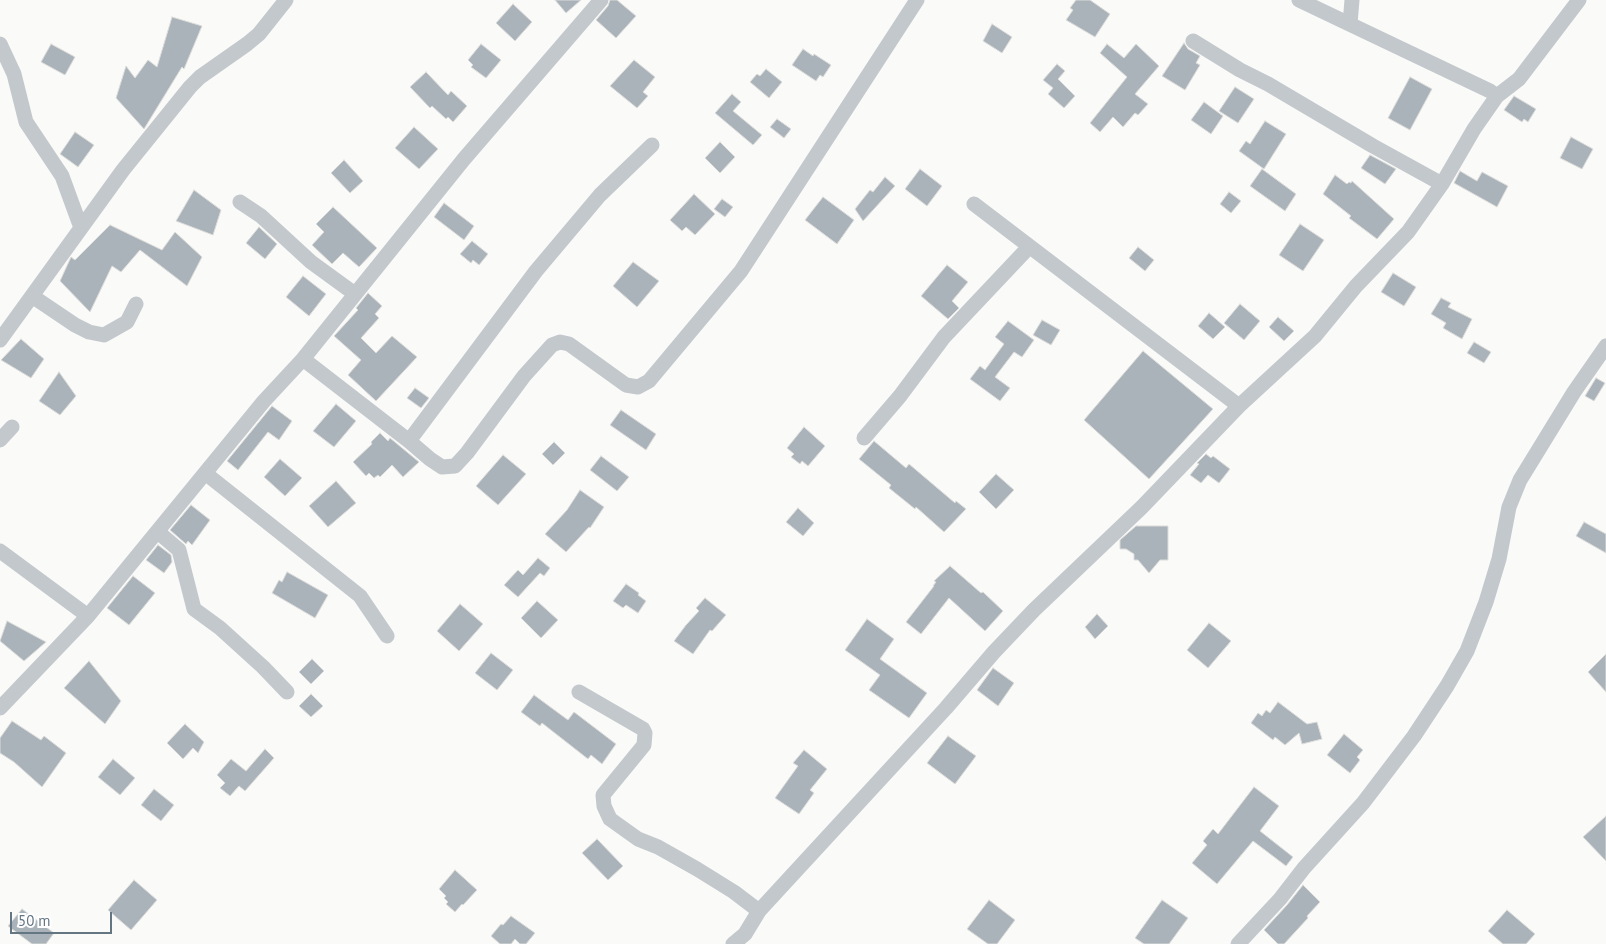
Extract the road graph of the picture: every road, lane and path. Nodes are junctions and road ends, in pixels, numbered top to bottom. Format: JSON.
{"nodes":[{"id":1,"x":286,"y":0,"type":"edge"},
{"id":2,"x":601,"y":0,"type":"edge"},
{"id":3,"x":917,"y":0,"type":"edge"},
{"id":4,"x":1299,"y":0,"type":"edge"},
{"id":5,"x":1352,"y":0,"type":"edge"},
{"id":6,"x":1579,"y":0,"type":"edge"},
{"id":7,"x":1350,"y":24,"type":"junction"},
{"id":8,"x":1193,"y":41,"type":"dead end"},
{"id":9,"x":0,"y":44,"type":"edge"},
{"id":10,"x":1497,"y":96,"type":"junction"},
{"id":11,"x":652,"y":145,"type":"dead end"},
{"id":12,"x":1442,"y":184,"type":"junction"},
{"id":13,"x":240,"y":202,"type":"dead end"},
{"id":14,"x":974,"y":204,"type":"dead end"},
{"id":15,"x":80,"y":228,"type":"junction"},
{"id":16,"x":1030,"y":247,"type":"junction"},
{"id":17,"x":355,"y":294,"type":"junction"},
{"id":18,"x":32,"y":296,"type":"junction"},
{"id":19,"x":136,"y":304,"type":"dead end"},
{"id":20,"x":0,"y":340,"type":"edge"},
{"id":21,"x":1606,"y":346,"type":"edge"},
{"id":22,"x":303,"y":359,"type":"junction"},
{"id":23,"x":1238,"y":406,"type":"junction"},
{"id":24,"x":12,"y":427,"type":"dead end"},
{"id":25,"x":864,"y":438,"type":"dead end"},
{"id":26,"x":0,"y":440,"type":"edge"},
{"id":27,"x":409,"y":441,"type":"junction"},
{"id":28,"x":205,"y":473,"type":"junction"},
{"id":29,"x":158,"y":532,"type":"junction"},
{"id":30,"x":0,"y":551,"type":"edge"},
{"id":31,"x":88,"y":616,"type":"junction"},
{"id":32,"x":387,"y":636,"type":"dead end"},
{"id":33,"x":287,"y":692,"type":"dead end"},
{"id":34,"x":579,"y":692,"type":"dead end"},
{"id":35,"x":0,"y":708,"type":"edge"},
{"id":36,"x":759,"y":911,"type":"junction"},
{"id":37,"x":733,"y":944,"type":"edge"},
{"id":38,"x":1238,"y":944,"type":"edge"}],
"edges":[{"from":1,"to":15,"type":"street"},
{"from":2,"to":17,"type":"street"},
{"from":3,"to":27,"type":"street"},
{"from":4,"to":7,"type":"street"},
{"from":5,"to":7,"type":"street"},
{"from":6,"to":10,"type":"street"},
{"from":7,"to":10,"type":"street"},
{"from":8,"to":12,"type":"street"},
{"from":9,"to":15,"type":"street"},
{"from":10,"to":12,"type":"street"},
{"from":11,"to":27,"type":"street"},
{"from":12,"to":23,"type":"street"},
{"from":13,"to":17,"type":"street"},
{"from":14,"to":16,"type":"street"},
{"from":15,"to":18,"type":"street"},
{"from":16,"to":23,"type":"street"},
{"from":16,"to":25,"type":"street"},
{"from":17,"to":22,"type":"street"},
{"from":18,"to":19,"type":"street"},
{"from":18,"to":20,"type":"street"},
{"from":21,"to":38,"type":"street"},
{"from":22,"to":27,"type":"street"},
{"from":22,"to":28,"type":"street"},
{"from":23,"to":36,"type":"street"},
{"from":24,"to":26,"type":"street"},
{"from":28,"to":29,"type":"street"},
{"from":28,"to":32,"type":"street"},
{"from":29,"to":31,"type":"street"},
{"from":29,"to":33,"type":"street"},
{"from":30,"to":31,"type":"street"},
{"from":31,"to":35,"type":"street"},
{"from":34,"to":36,"type":"street"},
{"from":36,"to":37,"type":"street"}]}
